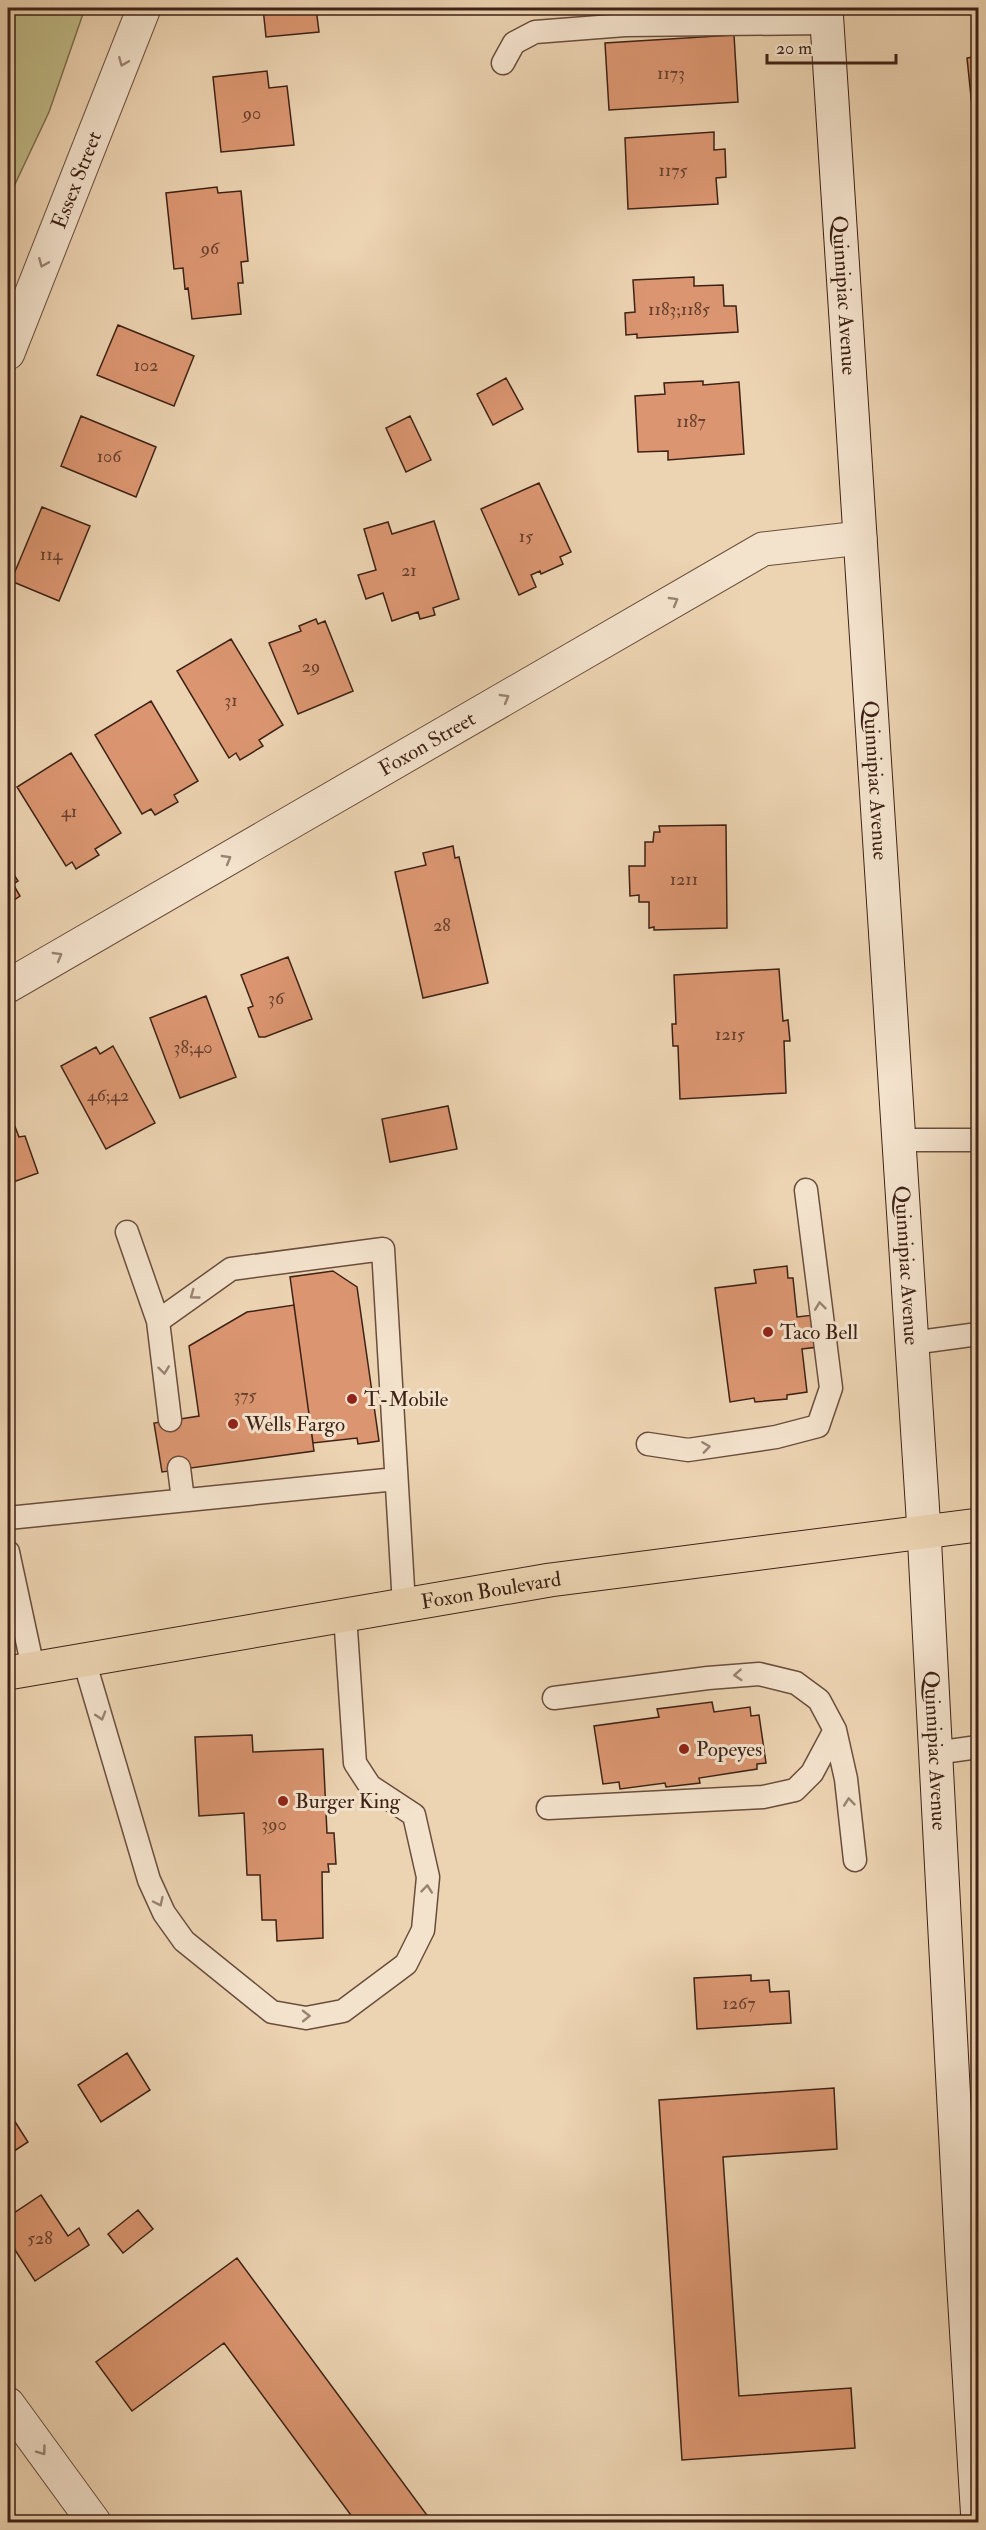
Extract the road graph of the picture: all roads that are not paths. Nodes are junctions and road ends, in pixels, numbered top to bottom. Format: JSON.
{"nodes":[{"id":1,"x":144,"y":8,"type":"edge"},
{"id":2,"x":826,"y":15,"type":"edge"},
{"id":3,"x":503,"y":63,"type":"dead end"},
{"id":4,"x":8,"y":354,"type":"edge"},
{"id":5,"x":860,"y":538,"type":"junction"},
{"id":6,"x":8,"y":986,"type":"edge"},
{"id":7,"x":899,"y":1140,"type":"junction"},
{"id":8,"x":978,"y":1140,"type":"edge"},
{"id":9,"x":806,"y":1190,"type":"dead end"},
{"id":10,"x":127,"y":1232,"type":"dead end"},
{"id":11,"x":158,"y":1321,"type":"junction"},
{"id":12,"x":978,"y":1334,"type":"edge"},
{"id":13,"x":912,"y":1343,"type":"junction"},
{"id":14,"x":170,"y":1420,"type":"dead end"},
{"id":15,"x":648,"y":1444,"type":"dead end"},
{"id":16,"x":179,"y":1468,"type":"dead end"},
{"id":17,"x":396,"y":1479,"type":"junction"},
{"id":18,"x":183,"y":1500,"type":"junction"},
{"id":19,"x":8,"y":1518,"type":"edge"},
{"id":20,"x":978,"y":1525,"type":"edge"},
{"id":21,"x":924,"y":1532,"type":"junction"},
{"id":22,"x":8,"y":1552,"type":"edge"},
{"id":23,"x":404,"y":1605,"type":"junction"},
{"id":24,"x":345,"y":1615,"type":"junction"},
{"id":25,"x":84,"y":1660,"type":"junction"},
{"id":26,"x":20,"y":1670,"type":"edge"},
{"id":27,"x":554,"y":1698,"type":"dead end"},
{"id":28,"x":835,"y":1730,"type":"junction"},
{"id":29,"x":978,"y":1747,"type":"edge"},
{"id":30,"x":935,"y":1753,"type":"junction"},
{"id":31,"x":548,"y":1808,"type":"dead end"},
{"id":32,"x":855,"y":1860,"type":"dead end"},
{"id":33,"x":970,"y":2256,"type":"edge"},
{"id":34,"x":8,"y":2404,"type":"edge"},
{"id":35,"x":94,"y":2523,"type":"edge"},
{"id":36,"x":978,"y":2523,"type":"edge"}],
"edges":[{"from":1,"to":4,"type":"main road","name":"Essex Street","one_way":true},
{"from":2,"to":3,"type":"lane"},
{"from":2,"to":5,"type":"main road","name":"Quinnipiac Avenue"},
{"from":6,"to":5,"type":"main road","name":"Foxon Street","one_way":true},
{"from":5,"to":7,"type":"main road","name":"Quinnipiac Avenue"},
{"from":7,"to":8,"type":"lane"},
{"from":7,"to":13,"type":"main road","name":"Quinnipiac Avenue"},
{"from":15,"to":9,"type":"lane","one_way":true},
{"from":10,"to":11,"type":"lane"},
{"from":11,"to":14,"type":"lane","one_way":true},
{"from":17,"to":11,"type":"lane","one_way":true},
{"from":12,"to":13,"type":"lane"},
{"from":13,"to":21,"type":"main road","name":"Quinnipiac Avenue"},
{"from":16,"to":18,"type":"lane"},
{"from":17,"to":18,"type":"lane"},
{"from":17,"to":23,"type":"lane"},
{"from":18,"to":19,"type":"lane"},
{"from":20,"to":21,"type":"main road","name":"Foxon Boulevard"},
{"from":21,"to":23,"type":"main road","name":"Foxon Boulevard"},
{"from":21,"to":30,"type":"main road","name":"Quinnipiac Avenue"},
{"from":22,"to":26,"type":"lane"},
{"from":23,"to":24,"type":"main road","name":"Foxon Boulevard"},
{"from":24,"to":25,"type":"main road","name":"Foxon Boulevard"},
{"from":25,"to":24,"type":"lane","one_way":true},
{"from":25,"to":26,"type":"main road","name":"Foxon Boulevard"},
{"from":28,"to":27,"type":"lane","one_way":true},
{"from":28,"to":31,"type":"lane"},
{"from":32,"to":28,"type":"lane","one_way":true},
{"from":29,"to":30,"type":"lane"},
{"from":30,"to":33,"type":"main road","name":"Quinnipiac Avenue"},
{"from":33,"to":36,"type":"main road","name":"Quinnipiac Avenue"},
{"from":34,"to":35,"type":"main road","one_way":true}]}
